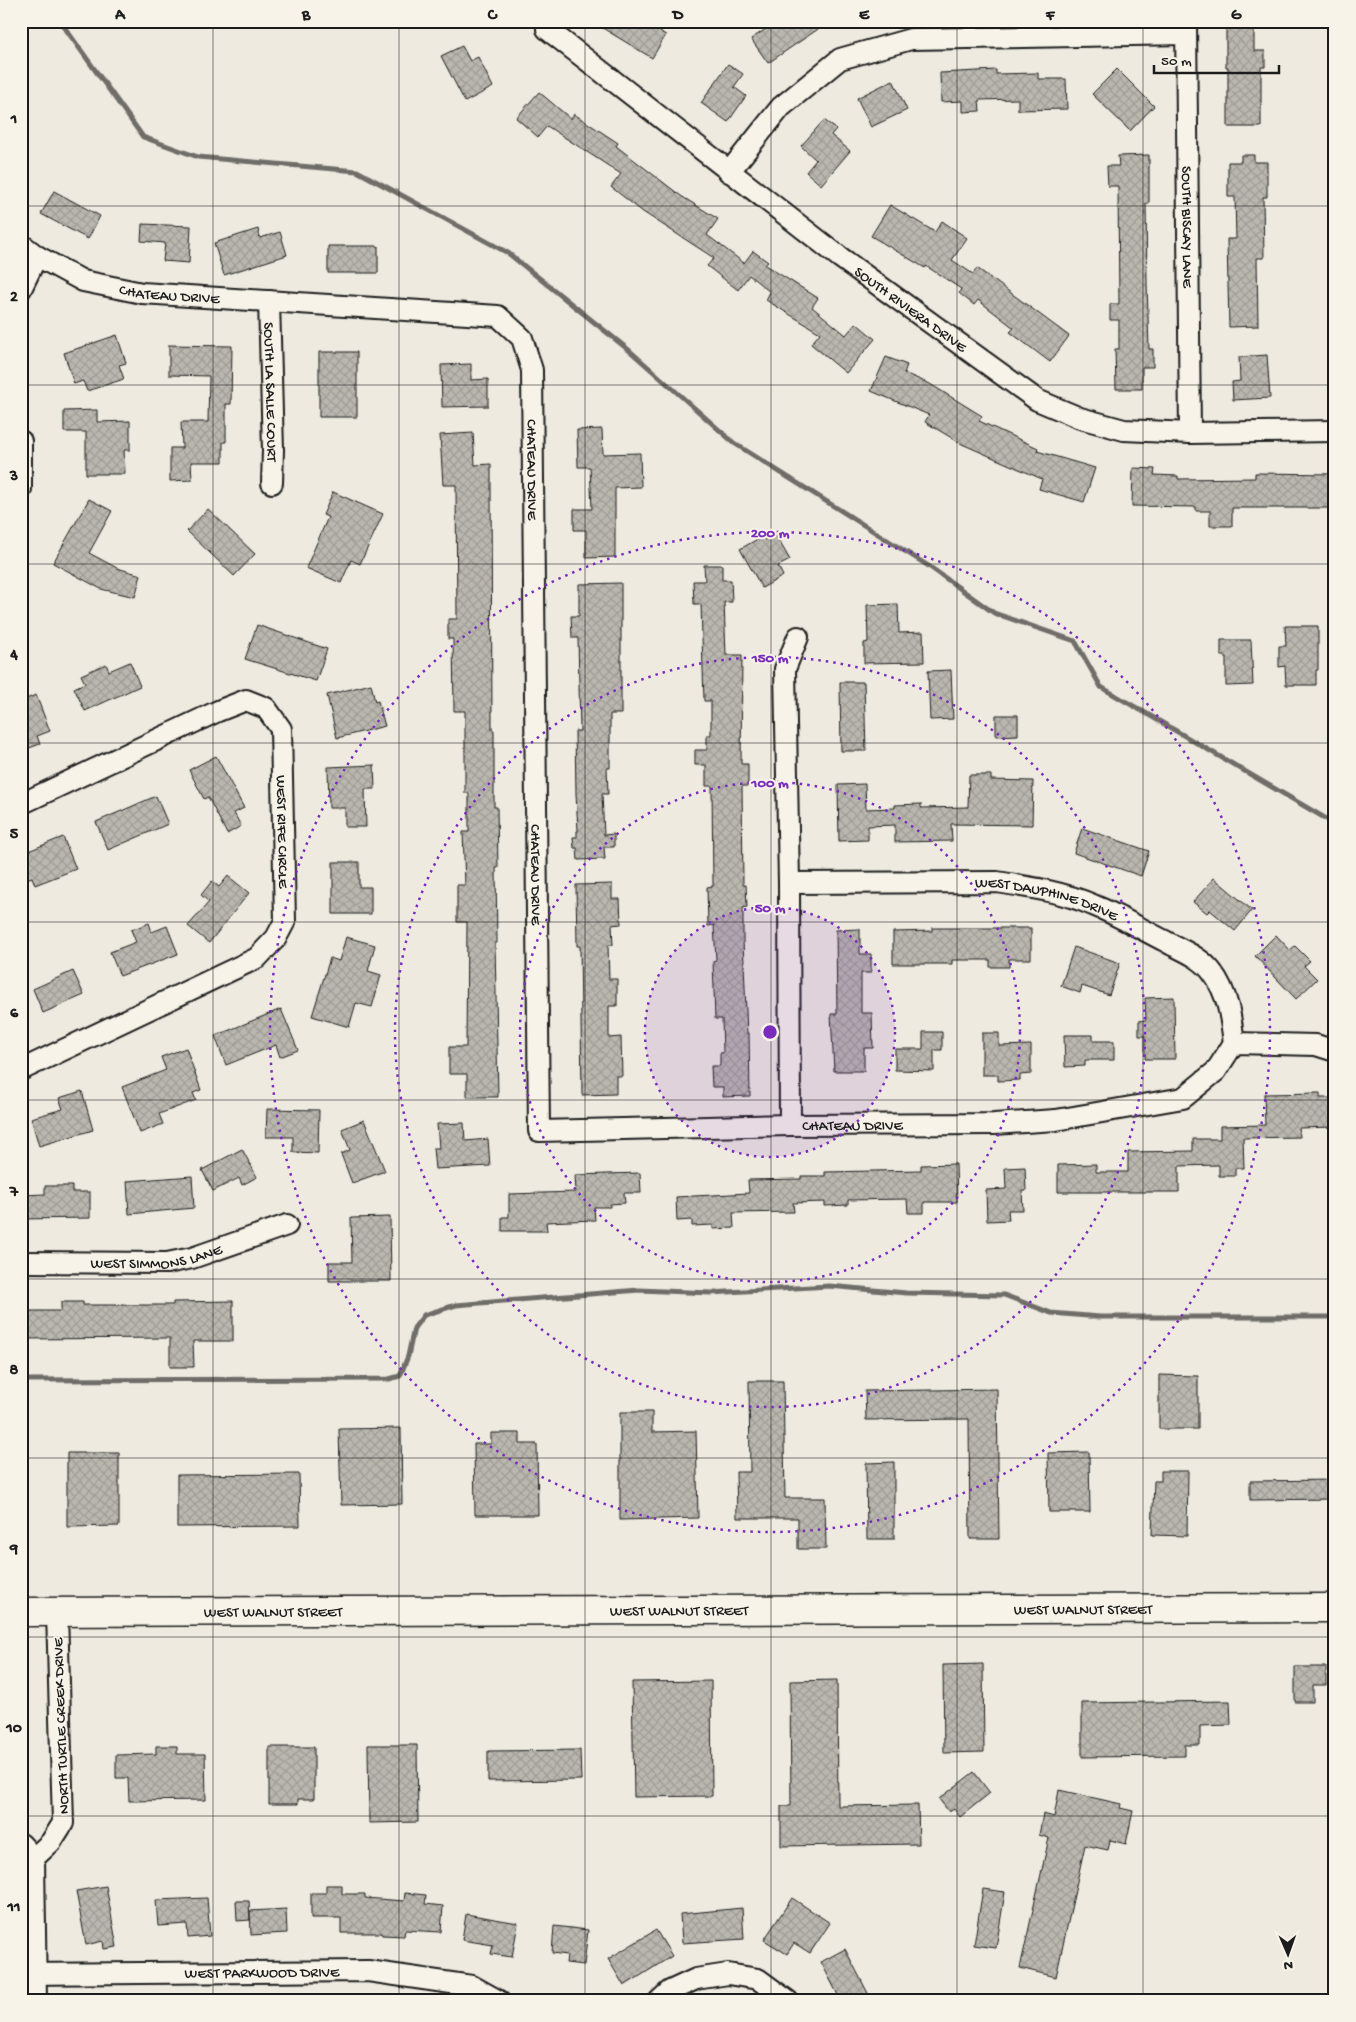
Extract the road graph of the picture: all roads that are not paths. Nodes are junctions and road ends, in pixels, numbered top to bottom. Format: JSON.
{"nodes":[{"id":1,"x":550,"y":25,"type":"edge"},
{"id":2,"x":1186,"y":27,"type":"edge"},
{"id":3,"x":729,"y":172,"type":"junction"},
{"id":4,"x":29,"y":250,"type":"edge"},
{"id":5,"x":21,"y":289,"type":"edge"},
{"id":6,"x":269,"y":301,"type":"junction"},
{"id":7,"x":1190,"y":432,"type":"junction"},
{"id":8,"x":1335,"y":432,"type":"edge"},
{"id":9,"x":21,"y":441,"type":"edge"},
{"id":10,"x":272,"y":483,"type":"dead end"},
{"id":11,"x":21,"y":489,"type":"edge"},
{"id":12,"x":798,"y":637,"type":"dead end"},
{"id":13,"x":21,"y":804,"type":"edge"},
{"id":14,"x":789,"y":883,"type":"junction"},
{"id":15,"x":1234,"y":1044,"type":"junction"},
{"id":16,"x":1329,"y":1045,"type":"edge"},
{"id":17,"x":21,"y":1070,"type":"edge"},
{"id":18,"x":790,"y":1125,"type":"junction"},
{"id":19,"x":286,"y":1225,"type":"dead end"},
{"id":20,"x":21,"y":1262,"type":"edge"},
{"id":21,"x":1335,"y":1608,"type":"edge"},
{"id":22,"x":21,"y":1612,"type":"edge"},
{"id":23,"x":57,"y":1612,"type":"junction"},
{"id":24,"x":28,"y":1851,"type":"edge"},
{"id":25,"x":28,"y":1974,"type":"edge"},
{"id":26,"x":36,"y":2001,"type":"edge"},
{"id":27,"x":499,"y":2001,"type":"edge"},
{"id":28,"x":659,"y":2001,"type":"edge"},
{"id":29,"x":788,"y":2001,"type":"edge"}],
"edges":[{"from":1,"to":3,"type":"street","name":"SOUTH RIVIERA DRIVE"},
{"from":2,"to":3,"type":"street"},
{"from":2,"to":7,"type":"street","name":"SOUTH BISCAY LANE"},
{"from":3,"to":7,"type":"street","name":"SOUTH RIVIERA DRIVE"},
{"from":4,"to":5,"type":"street"},
{"from":4,"to":6,"type":"street","name":"CHATEAU DRIVE"},
{"from":6,"to":10,"type":"street","name":"SOUTH LA SALLE COURT"},
{"from":6,"to":18,"type":"street","name":"CHATEAU DRIVE"},
{"from":7,"to":8,"type":"street","name":"SOUTH RIVIERA DRIVE"},
{"from":9,"to":11,"type":"street"},
{"from":12,"to":14,"type":"street"},
{"from":13,"to":17,"type":"street","name":"WEST RIFE CIRCLE"},
{"from":14,"to":15,"type":"street","name":"WEST DAUPHINE DRIVE"},
{"from":14,"to":18,"type":"street"},
{"from":15,"to":16,"type":"street"},
{"from":15,"to":18,"type":"street","name":"CHATEAU DRIVE"},
{"from":19,"to":20,"type":"street","name":"WEST SIMMONS LANE"},
{"from":21,"to":23,"type":"main road","name":"WEST WALNUT STREET"},
{"from":22,"to":23,"type":"main road","name":"WEST WALNUT STREET"},
{"from":23,"to":24,"type":"street","name":"NORTH TURTLE CREEK DRIVE"},
{"from":24,"to":25,"type":"street","name":"NORTH TURTLE CREEK DRIVE"},
{"from":25,"to":26,"type":"street","name":"NORTH TURTLE CREEK DRIVE"},
{"from":25,"to":27,"type":"street","name":"WEST PARKWOOD DRIVE"},
{"from":28,"to":29,"type":"street"}]}
